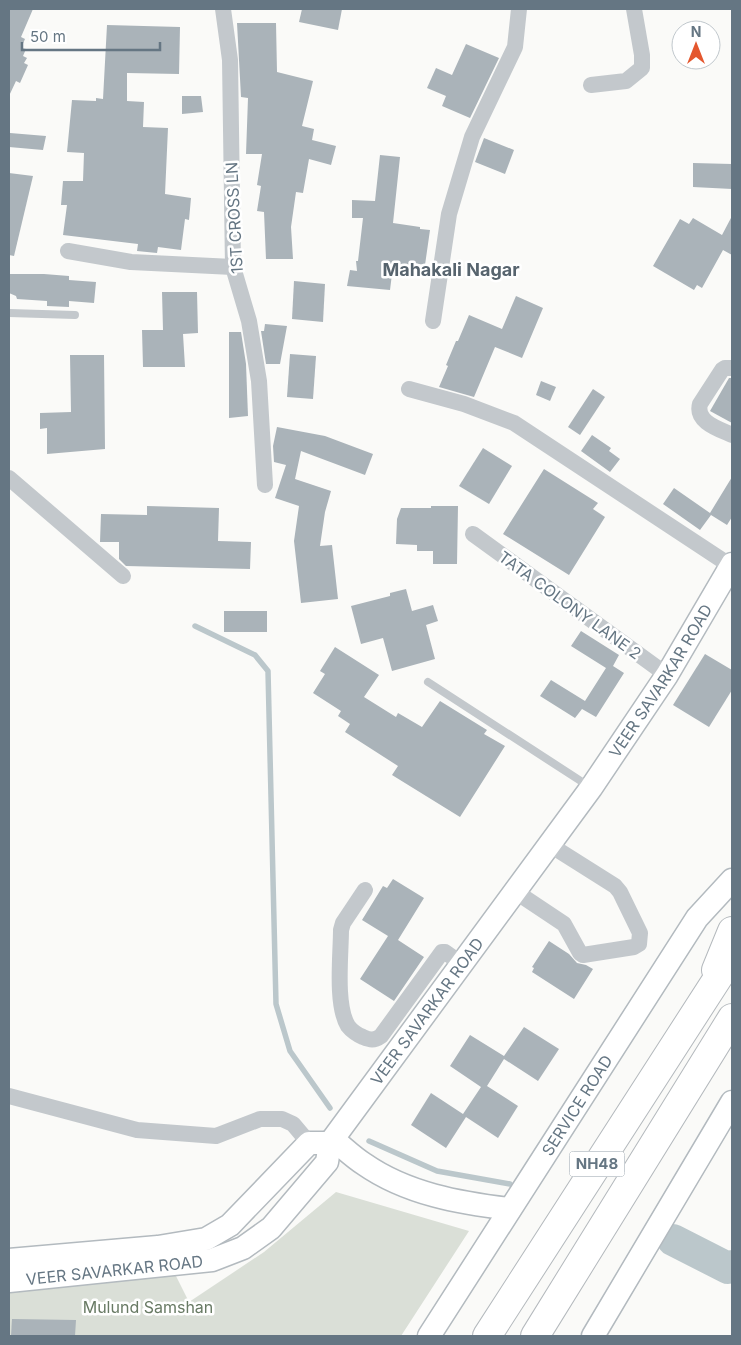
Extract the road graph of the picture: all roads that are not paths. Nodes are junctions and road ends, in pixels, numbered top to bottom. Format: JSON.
{"nodes":[{"id":1,"x":223,"y":9,"type":"edge"},
{"id":2,"x":519,"y":9,"type":"edge"},
{"id":3,"x":634,"y":9,"type":"edge"},
{"id":4,"x":591,"y":85,"type":"dead end"},
{"id":5,"x":68,"y":251,"type":"dead end"},
{"id":6,"x":233,"y":267,"type":"junction"},
{"id":7,"x":9,"y":313,"type":"edge"},
{"id":8,"x":75,"y":316,"type":"dead end"},
{"id":9,"x":433,"y":321,"type":"dead end"},
{"id":10,"x":732,"y":368,"type":"edge"},
{"id":11,"x":409,"y":389,"type":"dead end"},
{"id":12,"x":732,"y":435,"type":"edge"},
{"id":13,"x":9,"y":478,"type":"edge"},
{"id":14,"x":265,"y":485,"type":"dead end"},
{"id":15,"x":472,"y":534,"type":"dead end"},
{"id":16,"x":732,"y":565,"type":"edge"},
{"id":17,"x":123,"y":576,"type":"dead end"},
{"id":18,"x":667,"y":676,"type":"junction"},
{"id":19,"x":428,"y":682,"type":"dead end"},
{"id":20,"x":591,"y":788,"type":"junction"},
{"id":21,"x":550,"y":845,"type":"junction"},
{"id":22,"x":732,"y":880,"type":"edge"},
{"id":23,"x":365,"y":890,"type":"dead end"},
{"id":24,"x":516,"y":892,"type":"junction"},
{"id":25,"x":732,"y":931,"type":"edge"},
{"id":26,"x":732,"y":956,"type":"edge"},
{"id":27,"x":462,"y":964,"type":"junction"},
{"id":28,"x":430,"y":968,"type":"junction"},
{"id":29,"x":449,"y":982,"type":"junction"},
{"id":30,"x":707,"y":992,"type":"junction"},
{"id":31,"x":409,"y":996,"type":"junction"},
{"id":32,"x":429,"y":1010,"type":"junction"},
{"id":33,"x":732,"y":1018,"type":"edge"},
{"id":34,"x":9,"y":1096,"type":"edge"},
{"id":35,"x":732,"y":1102,"type":"edge"},
{"id":36,"x":324,"y":1142,"type":"junction"},
{"id":37,"x":510,"y":1210,"type":"junction"},
{"id":38,"x":9,"y":1260,"type":"edge"},
{"id":39,"x":9,"y":1281,"type":"edge"},
{"id":40,"x":429,"y":1336,"type":"edge"},
{"id":41,"x":487,"y":1336,"type":"edge"},
{"id":42,"x":535,"y":1336,"type":"edge"},
{"id":43,"x":593,"y":1336,"type":"edge"}],
"edges":[{"from":1,"to":6,"type":"street","name":"1ST CROSS LN"},
{"from":2,"to":9,"type":"street"},
{"from":3,"to":4,"type":"street"},
{"from":5,"to":6,"type":"street"},
{"from":6,"to":14,"type":"street","name":"1ST CROSS LN"},
{"from":7,"to":8,"type":"lane"},
{"from":10,"to":12,"type":"street"},
{"from":11,"to":16,"type":"street"},
{"from":13,"to":17,"type":"street"},
{"from":15,"to":18,"type":"street","name":"TATA COLONY LANE 2"},
{"from":16,"to":18,"type":"street","name":"VEER SAVARKAR ROAD"},
{"from":18,"to":20,"type":"street","name":"VEER SAVARKAR ROAD"},
{"from":19,"to":20,"type":"lane"},
{"from":20,"to":21,"type":"street","name":"VEER SAVARKAR ROAD"},
{"from":21,"to":24,"type":"street","name":"VEER SAVARKAR ROAD"},
{"from":21,"to":24,"type":"street"},
{"from":22,"to":37,"type":"street","name":"SERVICE ROAD"},
{"from":23,"to":31,"type":"street"},
{"from":24,"to":27,"type":"street","name":"VEER SAVARKAR ROAD"},
{"from":25,"to":30,"type":"highway"},
{"from":26,"to":30,"type":"highway","number":"NH48"},
{"from":27,"to":28,"type":"street"},
{"from":27,"to":29,"type":"street","name":"VEER SAVARKAR ROAD"},
{"from":28,"to":29,"type":"street"},
{"from":28,"to":31,"type":"street"},
{"from":29,"to":32,"type":"street","name":"VEER SAVARKAR ROAD"},
{"from":30,"to":41,"type":"highway","number":"NH48"},
{"from":31,"to":32,"type":"street"},
{"from":32,"to":36,"type":"street","name":"VEER SAVARKAR ROAD"},
{"from":33,"to":42,"type":"highway","number":"NH48"},
{"from":34,"to":36,"type":"street"},
{"from":35,"to":43,"type":"street"},
{"from":36,"to":37,"type":"street"},
{"from":36,"to":38,"type":"street"},
{"from":36,"to":39,"type":"street","name":"VEER SAVARKAR ROAD"},
{"from":37,"to":40,"type":"street","name":"SERVICE ROAD"}]}
